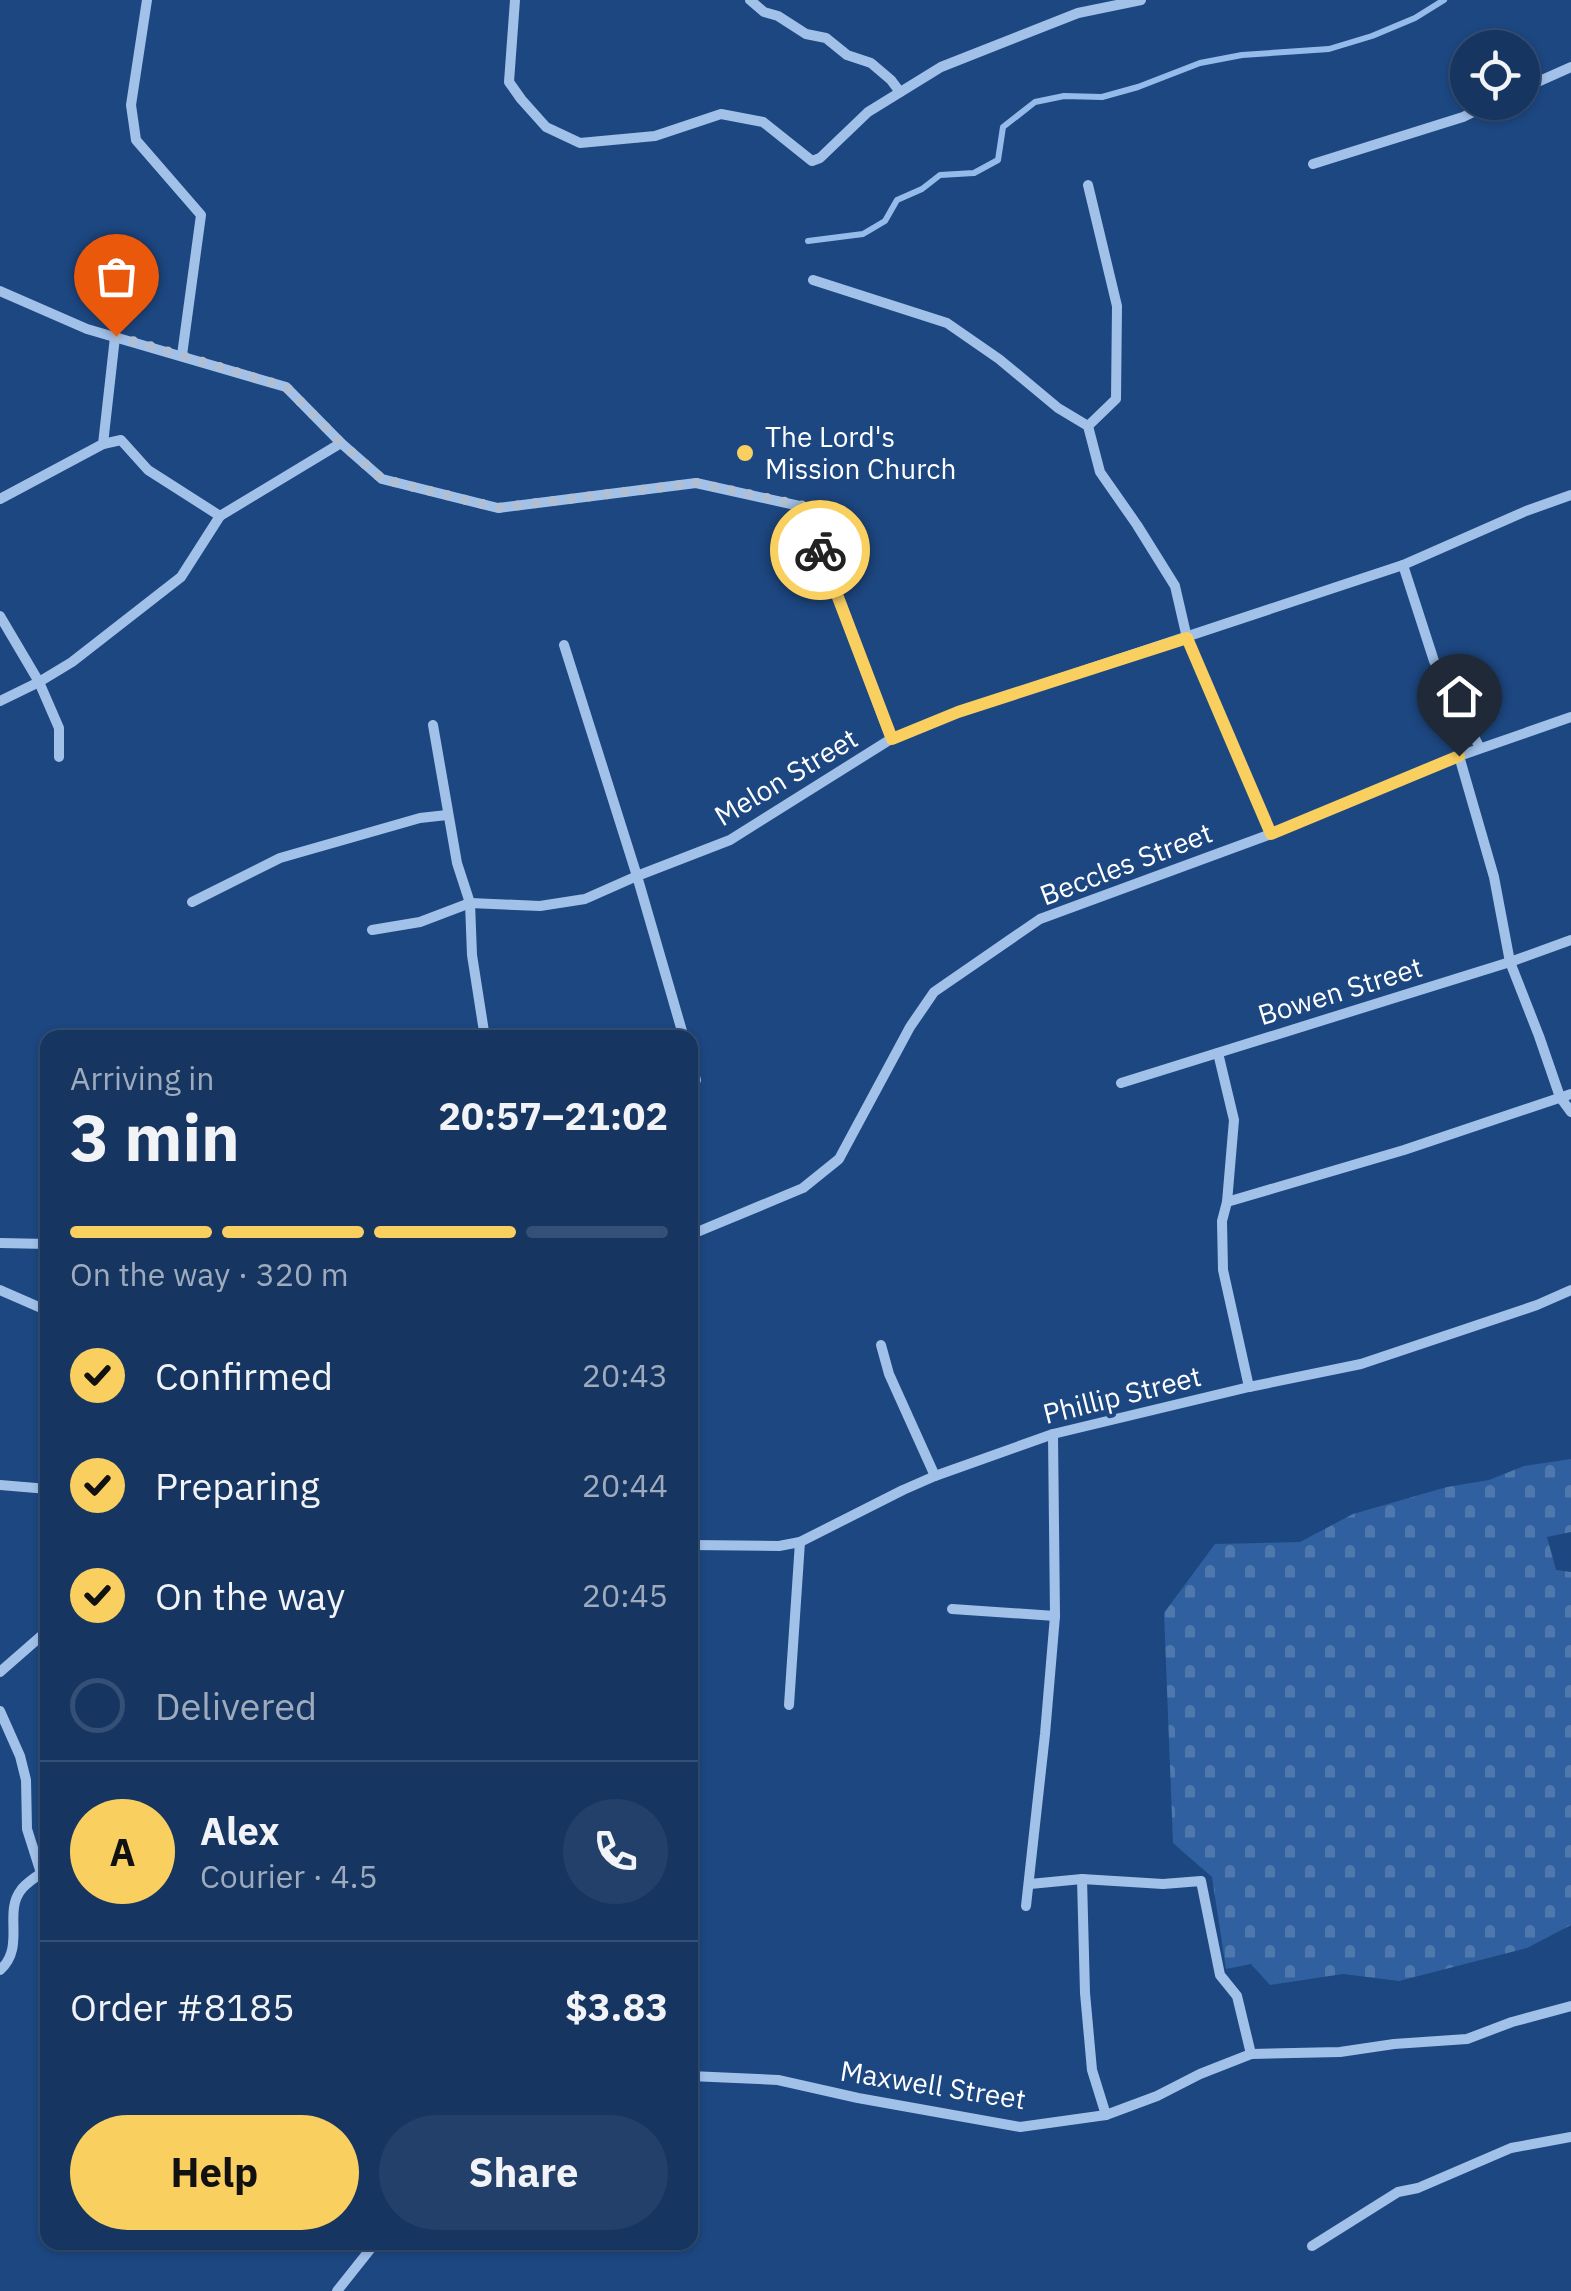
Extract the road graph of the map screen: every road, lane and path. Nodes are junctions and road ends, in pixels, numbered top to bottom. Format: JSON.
{"nodes":[{"id":1,"x":147,"y":0,"type":"edge"},
{"id":2,"x":515,"y":0,"type":"edge"},
{"id":3,"x":750,"y":0,"type":"edge"},
{"id":4,"x":1074,"y":0,"type":"edge"},
{"id":5,"x":1141,"y":0,"type":"edge"},
{"id":6,"x":1078,"y":13,"type":"junction"},
{"id":7,"x":1571,"y":66,"type":"edge"},
{"id":8,"x":1540,"y":81,"type":"edge"},
{"id":9,"x":900,"y":92,"type":"junction"},
{"id":10,"x":1453,"y":120,"type":"edge"},
{"id":11,"x":1313,"y":164,"type":"dead end"},
{"id":12,"x":1088,"y":185,"type":"dead end"},
{"id":13,"x":813,"y":280,"type":"dead end"},
{"id":14,"x":0,"y":291,"type":"edge"},
{"id":15,"x":116,"y":336,"type":"junction"},
{"id":16,"x":182,"y":356,"type":"junction"},
{"id":17,"x":1088,"y":426,"type":"junction"},
{"id":18,"x":341,"y":443,"type":"junction"},
{"id":19,"x":103,"y":444,"type":"junction"},
{"id":20,"x":1571,"y":495,"type":"edge"},
{"id":21,"x":0,"y":499,"type":"edge"},
{"id":22,"x":220,"y":516,"type":"junction"},
{"id":23,"x":1403,"y":565,"type":"junction"},
{"id":24,"x":0,"y":616,"type":"edge"},
{"id":25,"x":1187,"y":638,"type":"junction"},
{"id":26,"x":564,"y":644,"type":"dead end"},
{"id":27,"x":39,"y":682,"type":"junction"},
{"id":28,"x":0,"y":700,"type":"edge"},
{"id":29,"x":1571,"y":717,"type":"edge"},
{"id":30,"x":433,"y":725,"type":"dead end"},
{"id":31,"x":892,"y":739,"type":"junction"},
{"id":32,"x":1480,"y":748,"type":"junction"},
{"id":33,"x":1459,"y":756,"type":"junction"},
{"id":34,"x":59,"y":757,"type":"dead end"},
{"id":35,"x":447,"y":814,"type":"junction"},
{"id":36,"x":1271,"y":834,"type":"junction"},
{"id":37,"x":637,"y":876,"type":"junction"},
{"id":38,"x":192,"y":902,"type":"dead end"},
{"id":39,"x":470,"y":903,"type":"junction"},
{"id":40,"x":372,"y":930,"type":"dead end"},
{"id":41,"x":1571,"y":940,"type":"edge"},
{"id":42,"x":1510,"y":962,"type":"junction"},
{"id":43,"x":485,"y":1030,"type":"edge"},
{"id":44,"x":682,"y":1030,"type":"edge"},
{"id":45,"x":1218,"y":1052,"type":"junction"},
{"id":46,"x":1121,"y":1083,"type":"dead end"},
{"id":47,"x":1566,"y":1096,"type":"edge"},
{"id":48,"x":1571,"y":1112,"type":"edge"},
{"id":49,"x":1227,"y":1202,"type":"junction"},
{"id":50,"x":698,"y":1232,"type":"edge"},
{"id":51,"x":0,"y":1243,"type":"edge"},
{"id":52,"x":40,"y":1244,"type":"edge"},
{"id":53,"x":0,"y":1290,"type":"edge"},
{"id":54,"x":1571,"y":1290,"type":"edge"},
{"id":55,"x":40,"y":1308,"type":"edge"},
{"id":56,"x":882,"y":1345,"type":"dead end"},
{"id":57,"x":1249,"y":1387,"type":"junction"},
{"id":58,"x":1053,"y":1434,"type":"junction"},
{"id":59,"x":934,"y":1476,"type":"junction"},
{"id":60,"x":0,"y":1485,"type":"edge"},
{"id":61,"x":40,"y":1488,"type":"edge"},
{"id":62,"x":800,"y":1542,"type":"junction"},
{"id":63,"x":698,"y":1544,"type":"edge"},
{"id":64,"x":952,"y":1608,"type":"dead end"},
{"id":65,"x":1055,"y":1616,"type":"junction"},
{"id":66,"x":40,"y":1637,"type":"edge"},
{"id":67,"x":0,"y":1672,"type":"edge"},
{"id":68,"x":789,"y":1704,"type":"dead end"},
{"id":69,"x":0,"y":1711,"type":"edge"},
{"id":70,"x":40,"y":1869,"type":"edge"},
{"id":71,"x":40,"y":1873,"type":"edge"},
{"id":72,"x":1082,"y":1879,"type":"junction"},
{"id":73,"x":1030,"y":1884,"type":"junction"},
{"id":74,"x":1026,"y":1906,"type":"dead end"},
{"id":75,"x":0,"y":1970,"type":"edge"},
{"id":76,"x":1571,"y":2006,"type":"edge"},
{"id":77,"x":1251,"y":2054,"type":"junction"},
{"id":78,"x":698,"y":2076,"type":"edge"},
{"id":79,"x":1106,"y":2115,"type":"junction"},
{"id":80,"x":1571,"y":2138,"type":"edge"},
{"id":81,"x":1312,"y":2246,"type":"dead end"},
{"id":82,"x":370,"y":2250,"type":"edge"},
{"id":83,"x":337,"y":2291,"type":"edge"}],
"edges":[{"from":1,"to":16,"type":"street"},
{"from":2,"to":9,"type":"street"},
{"from":3,"to":9,"type":"street"},
{"from":4,"to":6,"type":"street"},
{"from":5,"to":6,"type":"street"},
{"from":6,"to":9,"type":"street"},
{"from":7,"to":8,"type":"street"},
{"from":10,"to":11,"type":"street"},
{"from":12,"to":17,"type":"street"},
{"from":13,"to":17,"type":"street"},
{"from":14,"to":15,"type":"street"},
{"from":15,"to":16,"type":"street"},
{"from":15,"to":19,"type":"street"},
{"from":16,"to":18,"type":"street"},
{"from":17,"to":25,"type":"street"},
{"from":18,"to":22,"type":"street"},
{"from":18,"to":31,"type":"street"},
{"from":19,"to":21,"type":"street"},
{"from":19,"to":22,"type":"street"},
{"from":20,"to":23,"type":"street","name":"Melon Street"},
{"from":22,"to":27,"type":"street"},
{"from":23,"to":25,"type":"street","name":"Melon Street"},
{"from":23,"to":32,"type":"street"},
{"from":24,"to":27,"type":"street"},
{"from":25,"to":31,"type":"street","name":"Melon Street"},
{"from":25,"to":36,"type":"street"},
{"from":26,"to":37,"type":"street"},
{"from":27,"to":28,"type":"street"},
{"from":27,"to":34,"type":"street"},
{"from":29,"to":32,"type":"street","name":"Beccles Street"},
{"from":30,"to":35,"type":"street"},
{"from":31,"to":37,"type":"street","name":"Melon Street"},
{"from":32,"to":33,"type":"street","name":"Beccles Street"},
{"from":33,"to":36,"type":"street","name":"Beccles Street"},
{"from":33,"to":42,"type":"street"},
{"from":35,"to":38,"type":"street"},
{"from":35,"to":39,"type":"street"},
{"from":36,"to":50,"type":"street","name":"Beccles Street"},
{"from":37,"to":39,"type":"street","name":"Melon Street"},
{"from":37,"to":44,"type":"street"},
{"from":39,"to":40,"type":"street"},
{"from":39,"to":43,"type":"street"},
{"from":41,"to":42,"type":"street","name":"Bowen Street"},
{"from":42,"to":45,"type":"street","name":"Bowen Street"},
{"from":42,"to":47,"type":"street"},
{"from":45,"to":46,"type":"street","name":"Bowen Street"},
{"from":45,"to":49,"type":"street"},
{"from":47,"to":48,"type":"street"},
{"from":47,"to":49,"type":"street"},
{"from":49,"to":57,"type":"street"},
{"from":51,"to":52,"type":"street"},
{"from":53,"to":55,"type":"street"},
{"from":54,"to":57,"type":"street","name":"Phillip Street"},
{"from":56,"to":59,"type":"street"},
{"from":57,"to":58,"type":"street","name":"Phillip Street"},
{"from":58,"to":59,"type":"street","name":"Phillip Street"},
{"from":58,"to":65,"type":"street"},
{"from":59,"to":62,"type":"street","name":"Phillip Street"},
{"from":60,"to":61,"type":"street"},
{"from":62,"to":63,"type":"street","name":"Phillip Street"},
{"from":62,"to":68,"type":"street"},
{"from":64,"to":65,"type":"street"},
{"from":65,"to":73,"type":"street"},
{"from":66,"to":67,"type":"street"},
{"from":69,"to":70,"type":"street"},
{"from":71,"to":75,"type":"street"},
{"from":72,"to":73,"type":"street"},
{"from":72,"to":77,"type":"street"},
{"from":72,"to":79,"type":"street"},
{"from":73,"to":74,"type":"street"},
{"from":76,"to":77,"type":"street","name":"Maxwell Street"},
{"from":77,"to":79,"type":"street","name":"Maxwell Street"},
{"from":78,"to":79,"type":"street","name":"Maxwell Street"},
{"from":80,"to":81,"type":"street"},
{"from":82,"to":83,"type":"street"}]}
